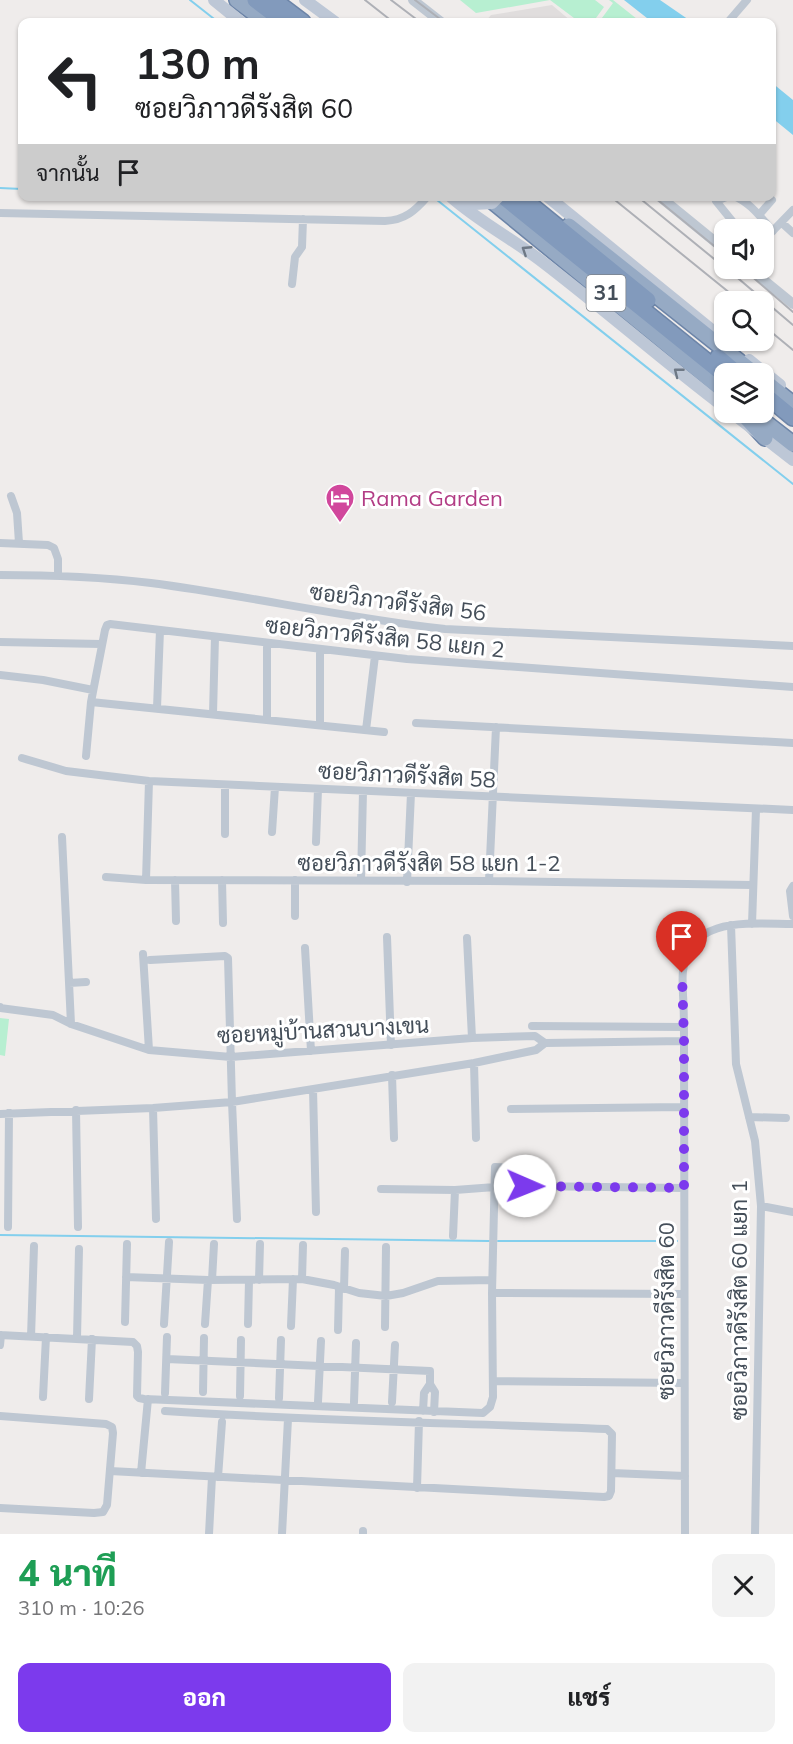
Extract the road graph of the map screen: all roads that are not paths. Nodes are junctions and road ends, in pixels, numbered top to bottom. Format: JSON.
{"nodes":[{"id":1,"x":237,"y":0,"type":"edge"},
{"id":2,"x":255,"y":0,"type":"edge"},
{"id":3,"x":274,"y":0,"type":"edge"},
{"id":4,"x":283,"y":0,"type":"edge"},
{"id":5,"x":296,"y":0,"type":"edge"},
{"id":6,"x":305,"y":0,"type":"edge"},
{"id":7,"x":413,"y":0,"type":"edge"},
{"id":8,"x":747,"y":0,"type":"edge"},
{"id":9,"x":219,"y":4,"type":"edge"},
{"id":10,"x":236,"y":18,"type":"edge"},
{"id":11,"x":240,"y":18,"type":"edge"},
{"id":12,"x":261,"y":18,"type":"edge"},
{"id":13,"x":279,"y":18,"type":"edge"},
{"id":14,"x":307,"y":18,"type":"edge"},
{"id":15,"x":309,"y":18,"type":"edge"},
{"id":16,"x":311,"y":18,"type":"edge"},
{"id":17,"x":330,"y":18,"type":"edge"},
{"id":18,"x":436,"y":18,"type":"edge"},
{"id":19,"x":731,"y":18,"type":"edge"},
{"id":20,"x":423,"y":201,"type":"edge"},
{"id":21,"x":455,"y":201,"type":"edge"},
{"id":22,"x":470,"y":201,"type":"edge"},
{"id":23,"x":492,"y":201,"type":"edge"},
{"id":24,"x":495,"y":201,"type":"edge"},
{"id":25,"x":507,"y":201,"type":"edge"},
{"id":26,"x":526,"y":201,"type":"edge"},
{"id":27,"x":538,"y":201,"type":"edge"},
{"id":28,"x":553,"y":201,"type":"edge"},
{"id":29,"x":665,"y":201,"type":"edge"},
{"id":30,"x":716,"y":201,"type":"edge"},
{"id":31,"x":743,"y":201,"type":"edge"},
{"id":32,"x":771,"y":201,"type":"edge"},
{"id":33,"x":793,"y":210,"type":"edge"},
{"id":34,"x":0,"y":213,"type":"edge"},
{"id":35,"x":759,"y":215,"type":"junction"},
{"id":36,"x":303,"y":219,"type":"junction"},
{"id":37,"x":731,"y":219,"type":"edge"},
{"id":38,"x":762,"y":219,"type":"edge"},
{"id":39,"x":782,"y":223,"type":"junction"},
{"id":40,"x":774,"y":230,"type":"edge"},
{"id":41,"x":793,"y":233,"type":"edge"},
{"id":42,"x":714,"y":241,"type":"edge"},
{"id":43,"x":762,"y":279,"type":"edge"},
{"id":44,"x":292,"y":284,"type":"dead end"},
{"id":45,"x":793,"y":304,"type":"edge"},
{"id":46,"x":714,"y":335,"type":"edge"},
{"id":47,"x":714,"y":336,"type":"edge"},
{"id":48,"x":732,"y":351,"type":"edge"},
{"id":49,"x":733,"y":351,"type":"edge"},
{"id":50,"x":733,"y":351,"type":"edge"},
{"id":51,"x":725,"y":363,"type":"edge"},
{"id":52,"x":744,"y":363,"type":"edge"},
{"id":53,"x":748,"y":363,"type":"edge"},
{"id":54,"x":714,"y":367,"type":"edge"},
{"id":55,"x":714,"y":383,"type":"edge"},
{"id":56,"x":774,"y":384,"type":"edge"},
{"id":57,"x":774,"y":387,"type":"edge"},
{"id":58,"x":792,"y":398,"type":"edge"},
{"id":59,"x":714,"y":399,"type":"edge"},
{"id":60,"x":774,"y":402,"type":"edge"},
{"id":61,"x":774,"y":414,"type":"edge"},
{"id":62,"x":793,"y":418,"type":"edge"},
{"id":63,"x":745,"y":423,"type":"edge"},
{"id":64,"x":751,"y":423,"type":"edge"},
{"id":65,"x":766,"y":423,"type":"edge"},
{"id":66,"x":793,"y":430,"type":"edge"},
{"id":67,"x":765,"y":438,"type":"junction"},
{"id":68,"x":793,"y":444,"type":"edge"},
{"id":69,"x":793,"y":460,"type":"edge"},
{"id":70,"x":11,"y":496,"type":"dead end"},
{"id":71,"x":0,"y":543,"type":"edge"},
{"id":72,"x":19,"y":543,"type":"junction"},
{"id":73,"x":0,"y":575,"type":"edge"},
{"id":74,"x":58,"y":576,"type":"junction"},
{"id":75,"x":160,"y":630,"type":"junction"},
{"id":76,"x":215,"y":637,"type":"junction"},
{"id":77,"x":0,"y":642,"type":"edge"},
{"id":78,"x":101,"y":644,"type":"junction"},
{"id":79,"x":267,"y":644,"type":"junction"},
{"id":80,"x":793,"y":646,"type":"edge"},
{"id":81,"x":320,"y":650,"type":"junction"},
{"id":82,"x":375,"y":656,"type":"junction"},
{"id":83,"x":0,"y":675,"type":"edge"},
{"id":84,"x":793,"y":687,"type":"edge"},
{"id":85,"x":93,"y":690,"type":"junction"},
{"id":86,"x":91,"y":702,"type":"junction"},
{"id":87,"x":157,"y":708,"type":"junction"},
{"id":88,"x":213,"y":714,"type":"junction"},
{"id":89,"x":267,"y":719,"type":"junction"},
{"id":90,"x":416,"y":723,"type":"dead end"},
{"id":91,"x":320,"y":725,"type":"junction"},
{"id":92,"x":496,"y":727,"type":"junction"},
{"id":93,"x":366,"y":730,"type":"junction"},
{"id":94,"x":384,"y":732,"type":"dead end"},
{"id":95,"x":793,"y":743,"type":"edge"},
{"id":96,"x":86,"y":756,"type":"dead end"},
{"id":97,"x":22,"y":758,"type":"dead end"},
{"id":98,"x":149,"y":781,"type":"junction"},
{"id":99,"x":225,"y":785,"type":"junction"},
{"id":100,"x":275,"y":787,"type":"junction"},
{"id":101,"x":318,"y":789,"type":"junction"},
{"id":102,"x":363,"y":791,"type":"junction"},
{"id":103,"x":411,"y":793,"type":"junction"},
{"id":104,"x":493,"y":797,"type":"junction"},
{"id":105,"x":756,"y":809,"type":"junction"},
{"id":106,"x":793,"y":810,"type":"edge"},
{"id":107,"x":272,"y":831,"type":"dead end"},
{"id":108,"x":225,"y":834,"type":"dead end"},
{"id":109,"x":62,"y":837,"type":"dead end"},
{"id":110,"x":316,"y":842,"type":"dead end"},
{"id":111,"x":106,"y":877,"type":"dead end"},
{"id":112,"x":146,"y":880,"type":"junction"},
{"id":113,"x":176,"y":880,"type":"junction"},
{"id":114,"x":222,"y":880,"type":"junction"},
{"id":115,"x":295,"y":880,"type":"junction"},
{"id":116,"x":361,"y":880,"type":"junction"},
{"id":117,"x":489,"y":881,"type":"junction"},
{"id":118,"x":407,"y":882,"type":"junction"},
{"id":119,"x":752,"y":885,"type":"junction"},
{"id":120,"x":793,"y":886,"type":"edge"},
{"id":121,"x":295,"y":916,"type":"dead end"},
{"id":122,"x":793,"y":916,"type":"edge"},
{"id":123,"x":176,"y":921,"type":"dead end"},
{"id":124,"x":223,"y":923,"type":"dead end"},
{"id":125,"x":752,"y":924,"type":"junction"},
{"id":126,"x":793,"y":924,"type":"edge"},
{"id":127,"x":731,"y":925,"type":"junction"},
{"id":128,"x":387,"y":938,"type":"dead end"},
{"id":129,"x":467,"y":938,"type":"dead end"},
{"id":130,"x":305,"y":948,"type":"dead end"},
{"id":131,"x":86,"y":982,"type":"dead end"},
{"id":132,"x":69,"y":983,"type":"junction"},
{"id":133,"x":0,"y":1007,"type":"edge"},
{"id":134,"x":71,"y":1024,"type":"junction"},
{"id":135,"x":532,"y":1026,"type":"dead end"},
{"id":136,"x":684,"y":1027,"type":"junction"},
{"id":137,"x":472,"y":1038,"type":"junction"},
{"id":138,"x":684,"y":1041,"type":"junction"},
{"id":139,"x":545,"y":1043,"type":"junction"},
{"id":140,"x":391,"y":1045,"type":"junction"},
{"id":141,"x":149,"y":1050,"type":"junction"},
{"id":142,"x":311,"y":1051,"type":"junction"},
{"id":143,"x":231,"y":1057,"type":"junction"},
{"id":144,"x":474,"y":1063,"type":"junction"},
{"id":145,"x":392,"y":1075,"type":"junction"},
{"id":146,"x":313,"y":1089,"type":"junction"},
{"id":147,"x":232,"y":1102,"type":"junction"},
{"id":148,"x":683,"y":1107,"type":"junction"},
{"id":149,"x":153,"y":1108,"type":"junction"},
{"id":150,"x":511,"y":1109,"type":"dead end"},
{"id":151,"x":76,"y":1110,"type":"junction"},
{"id":152,"x":4,"y":1114,"type":"edge"},
{"id":153,"x":749,"y":1117,"type":"junction"},
{"id":154,"x":786,"y":1118,"type":"dead end"},
{"id":155,"x":394,"y":1138,"type":"dead end"},
{"id":156,"x":476,"y":1138,"type":"dead end"},
{"id":157,"x":513,"y":1168,"type":"dead end"},
{"id":158,"x":525,"y":1186,"type":"dead end"},
{"id":159,"x":495,"y":1187,"type":"junction"},
{"id":160,"x":381,"y":1188,"type":"dead end"},
{"id":161,"x":684,"y":1188,"type":"junction"},
{"id":162,"x":455,"y":1190,"type":"junction"},
{"id":163,"x":761,"y":1206,"type":"junction"},
{"id":164,"x":316,"y":1212,"type":"dead end"},
{"id":165,"x":793,"y":1212,"type":"edge"},
{"id":166,"x":156,"y":1219,"type":"dead end"},
{"id":167,"x":237,"y":1219,"type":"dead end"},
{"id":168,"x":8,"y":1227,"type":"dead end"},
{"id":169,"x":78,"y":1227,"type":"dead end"},
{"id":170,"x":453,"y":1236,"type":"dead end"},
{"id":171,"x":169,"y":1242,"type":"dead end"},
{"id":172,"x":127,"y":1244,"type":"dead end"},
{"id":173,"x":214,"y":1244,"type":"dead end"},
{"id":174,"x":260,"y":1244,"type":"dead end"},
{"id":175,"x":303,"y":1245,"type":"dead end"},
{"id":176,"x":34,"y":1246,"type":"dead end"},
{"id":177,"x":386,"y":1246,"type":"dead end"},
{"id":178,"x":79,"y":1249,"type":"dead end"},
{"id":179,"x":345,"y":1251,"type":"dead end"},
{"id":180,"x":126,"y":1277,"type":"junction"},
{"id":181,"x":167,"y":1278,"type":"junction"},
{"id":182,"x":298,"y":1279,"type":"junction"},
{"id":183,"x":210,"y":1280,"type":"junction"},
{"id":184,"x":254,"y":1280,"type":"junction"},
{"id":185,"x":492,"y":1280,"type":"junction"},
{"id":186,"x":342,"y":1288,"type":"junction"},
{"id":187,"x":492,"y":1293,"type":"junction"},
{"id":188,"x":684,"y":1294,"type":"junction"},
{"id":189,"x":386,"y":1296,"type":"junction"},
{"id":190,"x":125,"y":1322,"type":"dead end"},
{"id":191,"x":164,"y":1324,"type":"dead end"},
{"id":192,"x":205,"y":1324,"type":"dead end"},
{"id":193,"x":248,"y":1324,"type":"dead end"},
{"id":194,"x":291,"y":1326,"type":"dead end"},
{"id":195,"x":385,"y":1327,"type":"dead end"},
{"id":196,"x":338,"y":1330,"type":"dead end"},
{"id":197,"x":0,"y":1335,"type":"edge"},
{"id":198,"x":31,"y":1336,"type":"junction"},
{"id":199,"x":46,"y":1337,"type":"junction"},
{"id":200,"x":167,"y":1337,"type":"dead end"},
{"id":201,"x":77,"y":1338,"type":"junction"},
{"id":202,"x":204,"y":1338,"type":"dead end"},
{"id":203,"x":92,"y":1339,"type":"junction"},
{"id":204,"x":241,"y":1340,"type":"dead end"},
{"id":205,"x":281,"y":1340,"type":"dead end"},
{"id":206,"x":321,"y":1341,"type":"dead end"},
{"id":207,"x":356,"y":1343,"type":"dead end"},
{"id":208,"x":0,"y":1345,"type":"edge"},
{"id":209,"x":395,"y":1345,"type":"dead end"},
{"id":210,"x":166,"y":1359,"type":"junction"},
{"id":211,"x":203,"y":1360,"type":"junction"},
{"id":212,"x":240,"y":1362,"type":"junction"},
{"id":213,"x":280,"y":1364,"type":"junction"},
{"id":214,"x":320,"y":1366,"type":"junction"},
{"id":215,"x":355,"y":1367,"type":"junction"},
{"id":216,"x":394,"y":1369,"type":"junction"},
{"id":217,"x":494,"y":1381,"type":"junction"},
{"id":218,"x":684,"y":1383,"type":"junction"},
{"id":219,"x":430,"y":1384,"type":"junction"},
{"id":220,"x":203,"y":1392,"type":"dead end"},
{"id":221,"x":165,"y":1393,"type":"dead end"},
{"id":222,"x":240,"y":1396,"type":"dead end"},
{"id":223,"x":42,"y":1397,"type":"dead end"},
{"id":224,"x":279,"y":1398,"type":"dead end"},
{"id":225,"x":89,"y":1399,"type":"dead end"},
{"id":226,"x":148,"y":1399,"type":"junction"},
{"id":227,"x":318,"y":1402,"type":"dead end"},
{"id":228,"x":354,"y":1402,"type":"dead end"},
{"id":229,"x":392,"y":1402,"type":"dead end"},
{"id":230,"x":165,"y":1411,"type":"dead end"},
{"id":231,"x":423,"y":1412,"type":"junction"},
{"id":232,"x":434,"y":1412,"type":"junction"},
{"id":233,"x":0,"y":1416,"type":"edge"},
{"id":234,"x":288,"y":1419,"type":"junction"},
{"id":235,"x":419,"y":1421,"type":"junction"},
{"id":236,"x":222,"y":1422,"type":"dead end"},
{"id":237,"x":110,"y":1471,"type":"junction"},
{"id":238,"x":141,"y":1473,"type":"junction"},
{"id":239,"x":612,"y":1473,"type":"junction"},
{"id":240,"x":685,"y":1476,"type":"junction"},
{"id":241,"x":215,"y":1477,"type":"junction"},
{"id":242,"x":285,"y":1481,"type":"junction"},
{"id":243,"x":417,"y":1488,"type":"junction"},
{"id":244,"x":0,"y":1508,"type":"edge"},
{"id":245,"x":209,"y":1534,"type":"edge"},
{"id":246,"x":282,"y":1534,"type":"edge"},
{"id":247,"x":685,"y":1534,"type":"edge"},
{"id":248,"x":755,"y":1534,"type":"edge"}],
"edges":[{"from":1,"to":12,"type":"highway"},
{"from":2,"to":13,"type":"highway"},
{"from":3,"to":14,"type":"highway"},
{"from":4,"to":15,"type":"highway"},
{"from":5,"to":16,"type":"main road"},
{"from":6,"to":17,"type":"main road"},
{"from":7,"to":18,"type":"street"},
{"from":8,"to":19,"type":"street"},
{"from":9,"to":10,"type":"main road"},
{"from":9,"to":11,"type":"main road"},
{"from":20,"to":36,"type":"street"},
{"from":59,"to":21,"type":"main road","number":"31","one_way":true},
{"from":22,"to":24,"type":"main road","bridge":true},
{"from":23,"to":55,"type":"highway","number":"31"},
{"from":25,"to":54,"type":"highway","number":"31"},
{"from":26,"to":51,"type":"highway","number":"31"},
{"from":27,"to":47,"type":"highway","number":"31"},
{"from":28,"to":46,"type":"main road","number":"31"},
{"from":29,"to":42,"type":"street"},
{"from":30,"to":37,"type":"street"},
{"from":31,"to":35,"type":"street"},
{"from":32,"to":35,"type":"street"},
{"from":33,"to":39,"type":"street"},
{"from":34,"to":36,"type":"street"},
{"from":35,"to":38,"type":"street"},
{"from":36,"to":44,"type":"street"},
{"from":39,"to":40,"type":"street"},
{"from":39,"to":41,"type":"street"},
{"from":43,"to":45,"type":"street"},
{"from":48,"to":52,"type":"highway","number":"31"},
{"from":49,"to":53,"type":"highway"},
{"from":50,"to":58,"type":"main road","number":"31"},
{"from":56,"to":58,"type":"highway"},
{"from":57,"to":58,"type":"highway"},
{"from":60,"to":62,"type":"highway"},
{"from":61,"to":66,"type":"highway"},
{"from":63,"to":67,"type":"main road"},
{"from":64,"to":67,"type":"highway"},
{"from":65,"to":68,"type":"highway"},
{"from":67,"to":69,"type":"main road"},
{"from":70,"to":72,"type":"street"},
{"from":71,"to":72,"type":"street"},
{"from":72,"to":74,"type":"street"},
{"from":73,"to":74,"type":"street","name":"ซอยวิภาวดีรังสิต 56"},
{"from":74,"to":80,"type":"street","name":"ซอยวิภาวดีรังสิต 56"},
{"from":75,"to":76,"type":"street","name":"ซอยวิภาวดีรังสิต 58 แยก 2"},
{"from":75,"to":78,"type":"street","name":"ซอยวิภาวดีรังสิต 58 แยก 2"},
{"from":75,"to":87,"type":"street"},
{"from":76,"to":79,"type":"street","name":"ซอยวิภาวดีรังสิต 58 แยก 2"},
{"from":76,"to":88,"type":"street"},
{"from":77,"to":78,"type":"street"},
{"from":78,"to":85,"type":"street"},
{"from":79,"to":81,"type":"street","name":"ซอยวิภาวดีรังสิต 58 แยก 2"},
{"from":79,"to":89,"type":"street"},
{"from":81,"to":82,"type":"street","name":"ซอยวิภาวดีรังสิต 58 แยก 2"},
{"from":81,"to":91,"type":"street"},
{"from":82,"to":84,"type":"street","name":"ซอยวิภาวดีรังสิต 58 แยก 2"},
{"from":82,"to":93,"type":"street"},
{"from":83,"to":85,"type":"street"},
{"from":85,"to":86,"type":"street"},
{"from":86,"to":87,"type":"street"},
{"from":86,"to":96,"type":"street"},
{"from":87,"to":88,"type":"street"},
{"from":88,"to":89,"type":"street"},
{"from":89,"to":91,"type":"street"},
{"from":90,"to":92,"type":"street"},
{"from":91,"to":93,"type":"street"},
{"from":92,"to":95,"type":"street"},
{"from":92,"to":104,"type":"street"},
{"from":93,"to":94,"type":"street"},
{"from":97,"to":98,"type":"street","name":"ซอยวิภาวดีรังสิต 58"},
{"from":98,"to":99,"type":"street","name":"ซอยวิภาวดีรังสิต 58"},
{"from":98,"to":112,"type":"street"},
{"from":99,"to":100,"type":"street","name":"ซอยวิภาวดีรังสิต 58"},
{"from":99,"to":108,"type":"street"},
{"from":100,"to":101,"type":"street","name":"ซอยวิภาวดีรังสิต 58"},
{"from":100,"to":107,"type":"street"},
{"from":101,"to":102,"type":"street","name":"ซอยวิภาวดีรังสิต 58"},
{"from":101,"to":110,"type":"street"},
{"from":102,"to":103,"type":"street","name":"ซอยวิภาวดีรังสิต 58"},
{"from":102,"to":116,"type":"street"},
{"from":103,"to":104,"type":"street","name":"ซอยวิภาวดีรังสิต 58"},
{"from":103,"to":118,"type":"street"},
{"from":104,"to":105,"type":"street","name":"ซอยวิภาวดีรังสิต 58"},
{"from":104,"to":117,"type":"street"},
{"from":105,"to":106,"type":"street","name":"ซอยวิภาวดีรังสิต 58"},
{"from":105,"to":119,"type":"street"},
{"from":109,"to":132,"type":"street"},
{"from":111,"to":112,"type":"street","name":"ซอยวิภาวดีรังสิต 58 แยก 1-2"},
{"from":112,"to":113,"type":"street","name":"ซอยวิภาวดีรังสิต 58 แยก 1-2"},
{"from":113,"to":114,"type":"street","name":"ซอยวิภาวดีรังสิต 58 แยก 1-2"},
{"from":113,"to":123,"type":"street"},
{"from":114,"to":115,"type":"street","name":"ซอยวิภาวดีรังสิต 58 แยก 1-2"},
{"from":114,"to":124,"type":"street"},
{"from":115,"to":116,"type":"street","name":"ซอยวิภาวดีรังสิต 58 แยก 1-2"},
{"from":115,"to":121,"type":"street"},
{"from":116,"to":118,"type":"street","name":"ซอยวิภาวดีรังสิต 58 แยก 1-2"},
{"from":117,"to":118,"type":"street","name":"ซอยวิภาวดีรังสิต 58 แยก 1-2"},
{"from":117,"to":119,"type":"street","name":"ซอยวิภาวดีรังสิต 58 แยก 1-2"},
{"from":119,"to":125,"type":"street"},
{"from":120,"to":122,"type":"street"},
{"from":125,"to":126,"type":"street","name":"ซอยวิภาวดีรังสิต 60"},
{"from":125,"to":127,"type":"street","name":"ซอยวิภาวดีรังสิต 60"},
{"from":127,"to":136,"type":"street","name":"ซอยวิภาวดีรังสิต 60"},
{"from":127,"to":153,"type":"street","name":"ซอยวิภาวดีรังสิต 60 แยก 1"},
{"from":128,"to":140,"type":"street"},
{"from":129,"to":137,"type":"street"},
{"from":130,"to":142,"type":"street"},
{"from":131,"to":132,"type":"street"},
{"from":132,"to":134,"type":"street"},
{"from":133,"to":134,"type":"street","name":"ซอยหมู่บ้านสวนบางเขน"},
{"from":134,"to":141,"type":"street","name":"ซอยหมู่บ้านสวนบางเขน"},
{"from":135,"to":136,"type":"street"},
{"from":136,"to":138,"type":"street","name":"ซอยวิภาวดีรังสิต 60"},
{"from":137,"to":139,"type":"street","name":"ซอยหมู่บ้านสวนบางเขน"},
{"from":137,"to":140,"type":"street","name":"ซอยหมู่บ้านสวนบางเขน"},
{"from":138,"to":139,"type":"street","name":"ซอยหมู่บ้านสวนบางเขน"},
{"from":138,"to":148,"type":"street","name":"ซอยวิภาวดีรังสิต 60"},
{"from":139,"to":144,"type":"street","name":"ซอยหมู่บ้านสวนบางเขน"},
{"from":140,"to":142,"type":"street","name":"ซอยหมู่บ้านสวนบางเขน"},
{"from":141,"to":143,"type":"street","name":"ซอยหมู่บ้านสวนบางเขน"},
{"from":141,"to":143,"type":"street"},
{"from":142,"to":143,"type":"street","name":"ซอยหมู่บ้านสวนบางเขน"},
{"from":143,"to":147,"type":"street"},
{"from":144,"to":145,"type":"street","name":"ซอยหมู่บ้านสวนบางเขน"},
{"from":144,"to":156,"type":"street"},
{"from":145,"to":146,"type":"street","name":"ซอยหมู่บ้านสวนบางเขน"},
{"from":145,"to":155,"type":"street"},
{"from":146,"to":147,"type":"street","name":"ซอยหมู่บ้านสวนบางเขน"},
{"from":146,"to":164,"type":"street"},
{"from":147,"to":149,"type":"street","name":"ซอยหมู่บ้านสวนบางเขน"},
{"from":147,"to":167,"type":"street"},
{"from":148,"to":150,"type":"street"},
{"from":148,"to":161,"type":"street","name":"ซอยวิภาวดีรังสิต 60"},
{"from":149,"to":151,"type":"street","name":"ซอยหมู่บ้านสวนบางเขน"},
{"from":149,"to":166,"type":"street"},
{"from":151,"to":152,"type":"street","name":"ซอยหมู่บ้านสวนบางเขน"},
{"from":151,"to":169,"type":"street"},
{"from":152,"to":168,"type":"street"},
{"from":153,"to":154,"type":"street"},
{"from":153,"to":163,"type":"street","name":"ซอยวิภาวดีรังสิต 60 แยก 1"},
{"from":157,"to":159,"type":"street"},
{"from":158,"to":161,"type":"street"},
{"from":159,"to":162,"type":"street"},
{"from":159,"to":185,"type":"street"},
{"from":160,"to":162,"type":"street"},
{"from":161,"to":188,"type":"street","name":"ซอยวิภาวดีรังสิต 60"},
{"from":162,"to":170,"type":"street"},
{"from":163,"to":165,"type":"street"},
{"from":163,"to":248,"type":"street","name":"ซอยวิภาวดีรังสิต 60 แยก 1"},
{"from":171,"to":181,"type":"street"},
{"from":172,"to":180,"type":"street"},
{"from":173,"to":183,"type":"street"},
{"from":174,"to":184,"type":"street"},
{"from":175,"to":182,"type":"street"},
{"from":176,"to":198,"type":"street"},
{"from":177,"to":189,"type":"street"},
{"from":178,"to":201,"type":"street"},
{"from":179,"to":186,"type":"street"},
{"from":180,"to":181,"type":"street"},
{"from":180,"to":190,"type":"street"},
{"from":181,"to":183,"type":"street"},
{"from":181,"to":191,"type":"street"},
{"from":182,"to":184,"type":"street"},
{"from":182,"to":186,"type":"street"},
{"from":182,"to":194,"type":"street"},
{"from":183,"to":184,"type":"street"},
{"from":183,"to":192,"type":"street"},
{"from":184,"to":193,"type":"street"},
{"from":185,"to":187,"type":"street"},
{"from":185,"to":189,"type":"street"},
{"from":186,"to":189,"type":"street"},
{"from":186,"to":196,"type":"street"},
{"from":187,"to":188,"type":"street"},
{"from":187,"to":217,"type":"street"},
{"from":188,"to":218,"type":"street","name":"ซอยวิภาวดีรังสิต 60"},
{"from":189,"to":195,"type":"street"},
{"from":197,"to":198,"type":"street"},
{"from":197,"to":208,"type":"street"},
{"from":198,"to":199,"type":"street"},
{"from":199,"to":201,"type":"street"},
{"from":199,"to":223,"type":"street"},
{"from":200,"to":210,"type":"street"},
{"from":201,"to":203,"type":"street"},
{"from":202,"to":211,"type":"street"},
{"from":203,"to":225,"type":"street"},
{"from":203,"to":226,"type":"street"},
{"from":204,"to":212,"type":"street"},
{"from":205,"to":213,"type":"street"},
{"from":206,"to":214,"type":"street"},
{"from":207,"to":215,"type":"street"},
{"from":209,"to":216,"type":"street"},
{"from":210,"to":211,"type":"street"},
{"from":210,"to":221,"type":"street"},
{"from":211,"to":212,"type":"street"},
{"from":211,"to":220,"type":"street"},
{"from":212,"to":213,"type":"street"},
{"from":212,"to":222,"type":"street"},
{"from":213,"to":214,"type":"street"},
{"from":213,"to":224,"type":"street"},
{"from":214,"to":215,"type":"street"},
{"from":214,"to":227,"type":"street"},
{"from":215,"to":216,"type":"street"},
{"from":215,"to":228,"type":"street"},
{"from":216,"to":219,"type":"street"},
{"from":216,"to":229,"type":"street"},
{"from":217,"to":218,"type":"street"},
{"from":217,"to":232,"type":"street"},
{"from":218,"to":240,"type":"street","name":"ซอยวิภาวดีรังสิต 60"},
{"from":219,"to":231,"type":"street"},
{"from":219,"to":232,"type":"street"},
{"from":226,"to":231,"type":"street"},
{"from":226,"to":238,"type":"street"},
{"from":230,"to":234,"type":"street"},
{"from":231,"to":232,"type":"street"},
{"from":233,"to":237,"type":"street"},
{"from":234,"to":235,"type":"street"},
{"from":234,"to":242,"type":"street"},
{"from":235,"to":239,"type":"street"},
{"from":235,"to":243,"type":"street"},
{"from":236,"to":241,"type":"street"},
{"from":237,"to":238,"type":"street"},
{"from":237,"to":244,"type":"street"},
{"from":238,"to":241,"type":"street"},
{"from":239,"to":240,"type":"street"},
{"from":239,"to":243,"type":"street"},
{"from":240,"to":247,"type":"street","name":"ซอยวิภาวดีรังสิต 60"},
{"from":241,"to":242,"type":"street"},
{"from":241,"to":245,"type":"street"},
{"from":242,"to":243,"type":"street"},
{"from":242,"to":246,"type":"street"}]}
